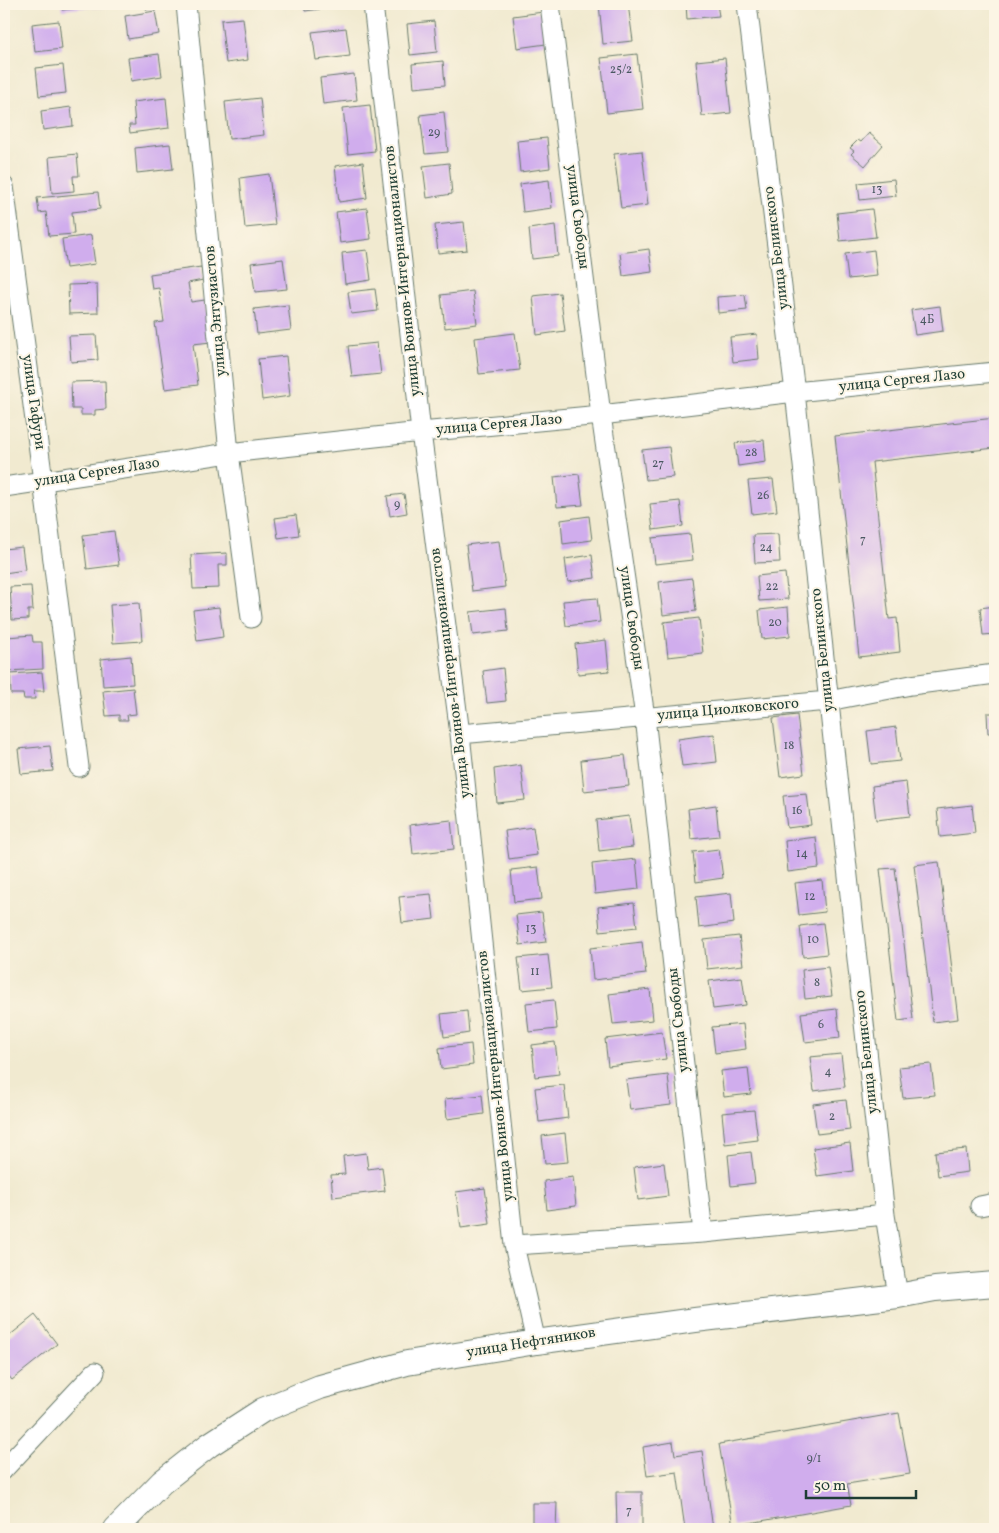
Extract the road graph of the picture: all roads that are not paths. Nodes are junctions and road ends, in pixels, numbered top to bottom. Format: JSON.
{"nodes":[{"id":1,"x":186,"y":4,"type":"edge"},
{"id":2,"x":373,"y":4,"type":"edge"},
{"id":3,"x":550,"y":4,"type":"edge"},
{"id":4,"x":747,"y":4,"type":"edge"},
{"id":5,"x":4,"y":186,"type":"edge"},
{"id":6,"x":995,"y":372,"type":"edge"},
{"id":7,"x":795,"y":392,"type":"junction"},
{"id":8,"x":601,"y":415,"type":"junction"},
{"id":9,"x":421,"y":432,"type":"junction"},
{"id":10,"x":229,"y":453,"type":"junction"},
{"id":11,"x":44,"y":481,"type":"junction"},
{"id":12,"x":4,"y":487,"type":"edge"},
{"id":13,"x":251,"y":618,"type":"dead end"},
{"id":14,"x":995,"y":674,"type":"edge"},
{"id":15,"x":828,"y":700,"type":"junction"},
{"id":16,"x":645,"y":717,"type":"junction"},
{"id":17,"x":460,"y":734,"type":"junction"},
{"id":18,"x":79,"y":767,"type":"dead end"},
{"id":19,"x":885,"y":1215,"type":"junction"},
{"id":20,"x":703,"y":1233,"type":"junction"},
{"id":21,"x":514,"y":1245,"type":"junction"},
{"id":22,"x":995,"y":1284,"type":"edge"},
{"id":23,"x":898,"y":1296,"type":"junction"},
{"id":24,"x":536,"y":1342,"type":"junction"},
{"id":25,"x":95,"y":1372,"type":"dead end"},
{"id":26,"x":4,"y":1469,"type":"edge"},
{"id":27,"x":116,"y":1529,"type":"edge"}],
"edges":[{"from":1,"to":10,"type":"street","name":"улица Энтузиастов"},
{"from":2,"to":9,"type":"street","name":"улица Воинов-Интернационалистов"},
{"from":3,"to":8,"type":"street","name":"улица Свободы"},
{"from":4,"to":7,"type":"street","name":"улица Белинского"},
{"from":5,"to":11,"type":"street","name":"улица Гафури"},
{"from":6,"to":7,"type":"street","name":"улица Сергея Лазо"},
{"from":7,"to":8,"type":"street","name":"улица Сергея Лазо"},
{"from":7,"to":15,"type":"street","name":"улица Белинского"},
{"from":8,"to":9,"type":"street","name":"улица Сергея Лазо"},
{"from":8,"to":16,"type":"street","name":"улица Свободы"},
{"from":9,"to":10,"type":"street","name":"улица Сергея Лазо"},
{"from":9,"to":17,"type":"street","name":"улица Воинов-Интернационалистов"},
{"from":10,"to":11,"type":"street","name":"улица Сергея Лазо"},
{"from":10,"to":13,"type":"street","name":"улица Энтузиастов"},
{"from":11,"to":12,"type":"street","name":"улица Сергея Лазо"},
{"from":11,"to":18,"type":"street","name":"улица Гафури"},
{"from":14,"to":15,"type":"street","name":"улица Циолковского"},
{"from":15,"to":16,"type":"street","name":"улица Циолковского"},
{"from":15,"to":19,"type":"street","name":"улица Белинского"},
{"from":16,"to":17,"type":"street","name":"улица Циолковского"},
{"from":16,"to":20,"type":"street","name":"улица Свободы"},
{"from":17,"to":21,"type":"street","name":"улица Воинов-Интернационалистов"},
{"from":19,"to":20,"type":"street"},
{"from":19,"to":23,"type":"street","name":"улица Белинского"},
{"from":20,"to":21,"type":"street"},
{"from":21,"to":24,"type":"street","name":"улица Воинов-Интернационалистов"},
{"from":22,"to":23,"type":"main road","name":"улица Нефтяников"},
{"from":23,"to":24,"type":"main road","name":"улица Нефтяников"},
{"from":24,"to":27,"type":"main road","name":"улица Нефтяников"},
{"from":25,"to":26,"type":"street"}]}
